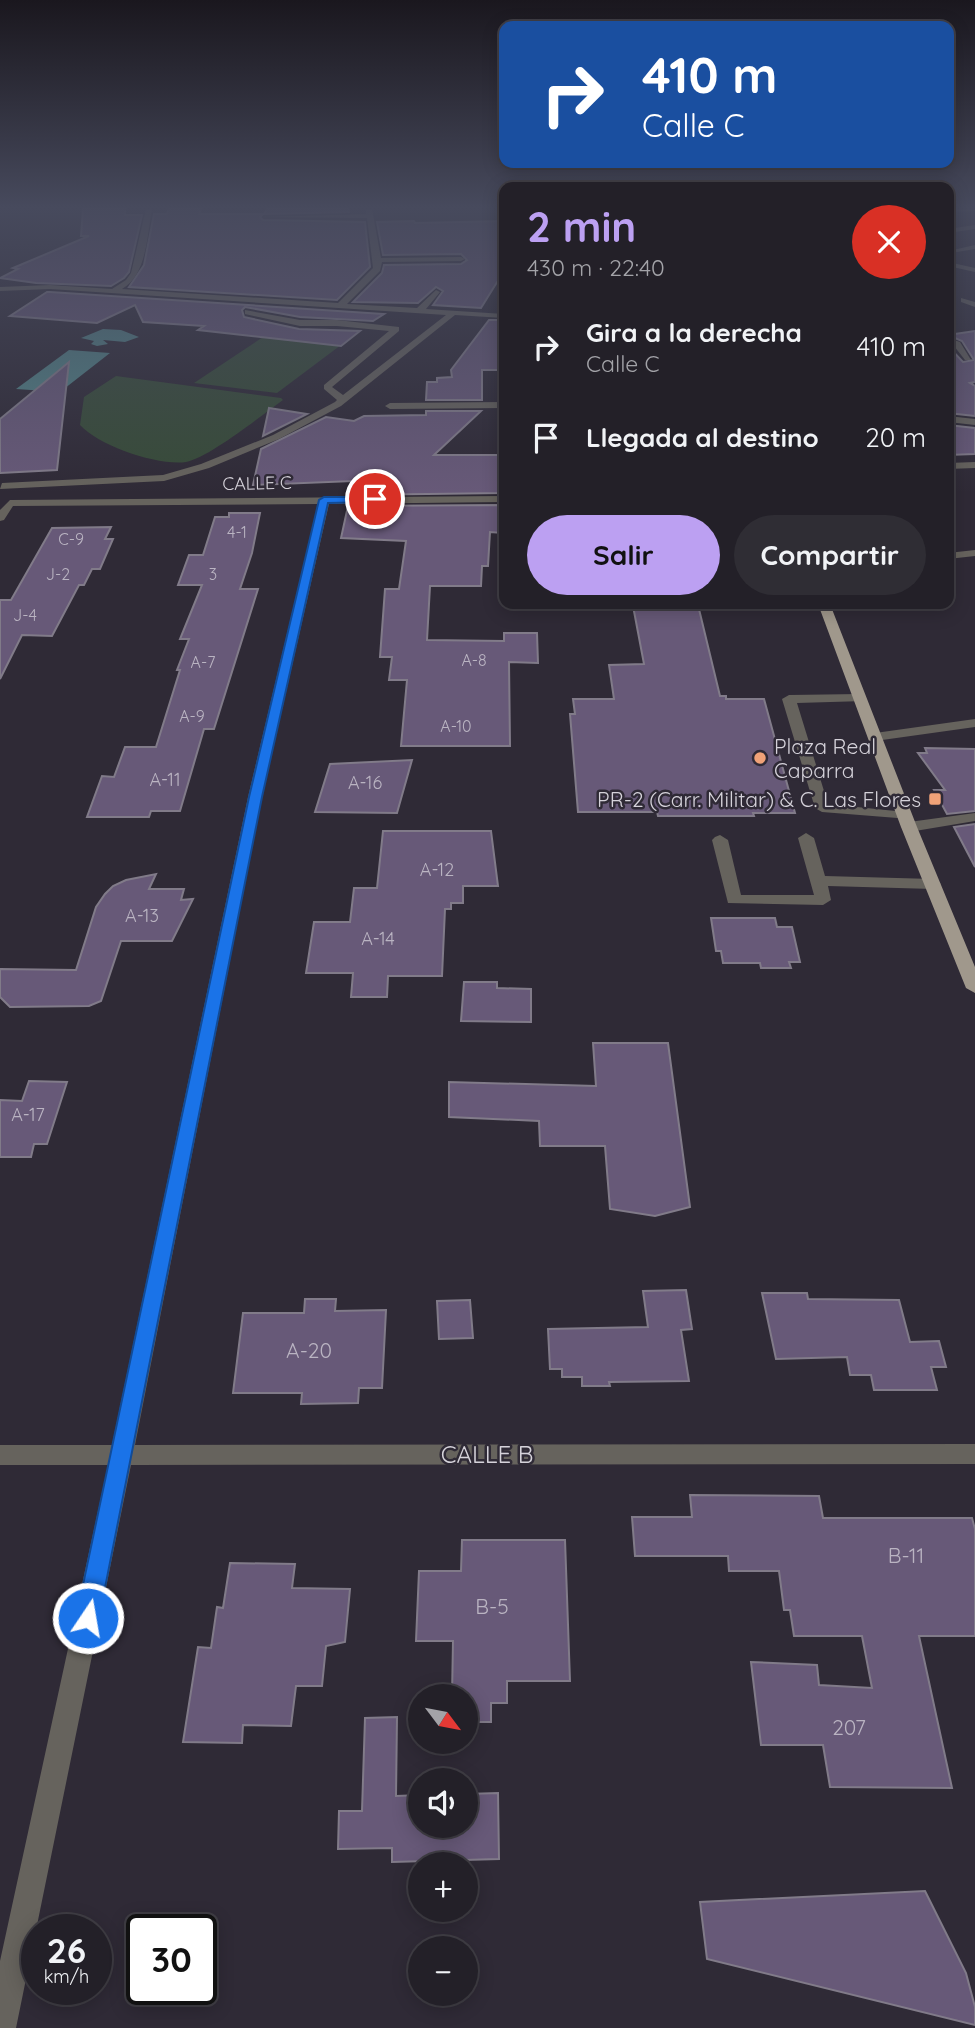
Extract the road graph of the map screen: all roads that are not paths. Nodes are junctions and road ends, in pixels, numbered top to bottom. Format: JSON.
{"nodes":[{"id":1,"x":226,"y":304,"type":"edge"},
{"id":2,"x":282,"y":304,"type":"edge"},
{"id":3,"x":290,"y":304,"type":"edge"},
{"id":4,"x":301,"y":304,"type":"edge"},
{"id":5,"x":342,"y":304,"type":"edge"},
{"id":6,"x":426,"y":304,"type":"edge"},
{"id":7,"x":247,"y":306,"type":"junction"},
{"id":8,"x":340,"y":306,"type":"junction"},
{"id":9,"x":419,"y":311,"type":"junction"},
{"id":10,"x":453,"y":313,"type":"junction"},
{"id":11,"x":272,"y":315,"type":"junction"},
{"id":12,"x":499,"y":316,"type":"edge"},
{"id":13,"x":312,"y":323,"type":"junction"},
{"id":14,"x":337,"y":334,"type":"dead end"},
{"id":15,"x":371,"y":338,"type":"dead end"},
{"id":16,"x":383,"y":340,"type":"junction"},
{"id":17,"x":393,"y":341,"type":"dead end"},
{"id":18,"x":954,"y":343,"type":"edge"},
{"id":19,"x":967,"y":358,"type":"edge"},
{"id":20,"x":343,"y":400,"type":"junction"},
{"id":21,"x":499,"y":405,"type":"edge"},
{"id":22,"x":390,"y":406,"type":"dead end"},
{"id":23,"x":975,"y":413,"type":"edge"},
{"id":24,"x":954,"y":416,"type":"edge"},
{"id":25,"x":954,"y":418,"type":"edge"},
{"id":26,"x":975,"y":422,"type":"edge"},
{"id":27,"x":954,"y":466,"type":"edge"},
{"id":28,"x":975,"y":466,"type":"edge"},
{"id":29,"x":2,"y":486,"type":"edge"},
{"id":30,"x":499,"y":499,"type":"edge"},
{"id":31,"x":324,"y":500,"type":"junction"},
{"id":32,"x":0,"y":518,"type":"edge"},
{"id":33,"x":975,"y":553,"type":"edge"},
{"id":34,"x":954,"y":555,"type":"edge"},
{"id":35,"x":826,"y":609,"type":"edge"},
{"id":36,"x":860,"y":698,"type":"junction"},
{"id":37,"x":975,"y":723,"type":"edge"},
{"id":38,"x":874,"y":737,"type":"junction"},
{"id":39,"x":975,"y":817,"type":"edge"},
{"id":40,"x":907,"y":822,"type":"junction"},
{"id":41,"x":806,"y":838,"type":"dead end"},
{"id":42,"x":720,"y":840,"type":"dead end"},
{"id":43,"x":819,"y":881,"type":"junction"},
{"id":44,"x":933,"y":884,"type":"junction"},
{"id":45,"x":975,"y":988,"type":"edge"},
{"id":46,"x":122,"y":1454,"type":"junction"},
{"id":47,"x":975,"y":1454,"type":"edge"},
{"id":48,"x":0,"y":1455,"type":"edge"},
{"id":49,"x":1,"y":2028,"type":"edge"}],
"edges":[{"from":1,"to":7,"type":"street"},
{"from":2,"to":7,"type":"street"},
{"from":3,"to":11,"type":"street"},
{"from":4,"to":8,"type":"street"},
{"from":5,"to":8,"type":"street"},
{"from":6,"to":9,"type":"street"},
{"from":7,"to":11,"type":"street"},
{"from":8,"to":9,"type":"street"},
{"from":9,"to":10,"type":"street"},
{"from":10,"to":12,"type":"street"},
{"from":10,"to":20,"type":"street"},
{"from":11,"to":13,"type":"street"},
{"from":13,"to":14,"type":"street"},
{"from":13,"to":16,"type":"street"},
{"from":15,"to":16,"type":"street"},
{"from":16,"to":17,"type":"street"},
{"from":16,"to":20,"type":"street"},
{"from":18,"to":19,"type":"street"},
{"from":20,"to":29,"type":"street"},
{"from":21,"to":22,"type":"street"},
{"from":23,"to":24,"type":"street"},
{"from":25,"to":26,"type":"street"},
{"from":27,"to":28,"type":"street"},
{"from":30,"to":31,"type":"street","name":"CALLE C"},
{"from":31,"to":32,"type":"street","name":"CALLE C"},
{"from":31,"to":46,"type":"street"},
{"from":33,"to":34,"type":"street"},
{"from":35,"to":36,"type":"main road"},
{"from":36,"to":38,"type":"main road"},
{"from":36,"to":40,"type":"street"},
{"from":37,"to":38,"type":"street"},
{"from":38,"to":40,"type":"main road"},
{"from":39,"to":40,"type":"street"},
{"from":40,"to":44,"type":"main road"},
{"from":41,"to":43,"type":"street"},
{"from":42,"to":43,"type":"street"},
{"from":43,"to":44,"type":"street"},
{"from":44,"to":45,"type":"main road"},
{"from":46,"to":47,"type":"street","name":"CALLE B"},
{"from":46,"to":48,"type":"street","name":"CALLE B"},
{"from":46,"to":49,"type":"street"}]}
